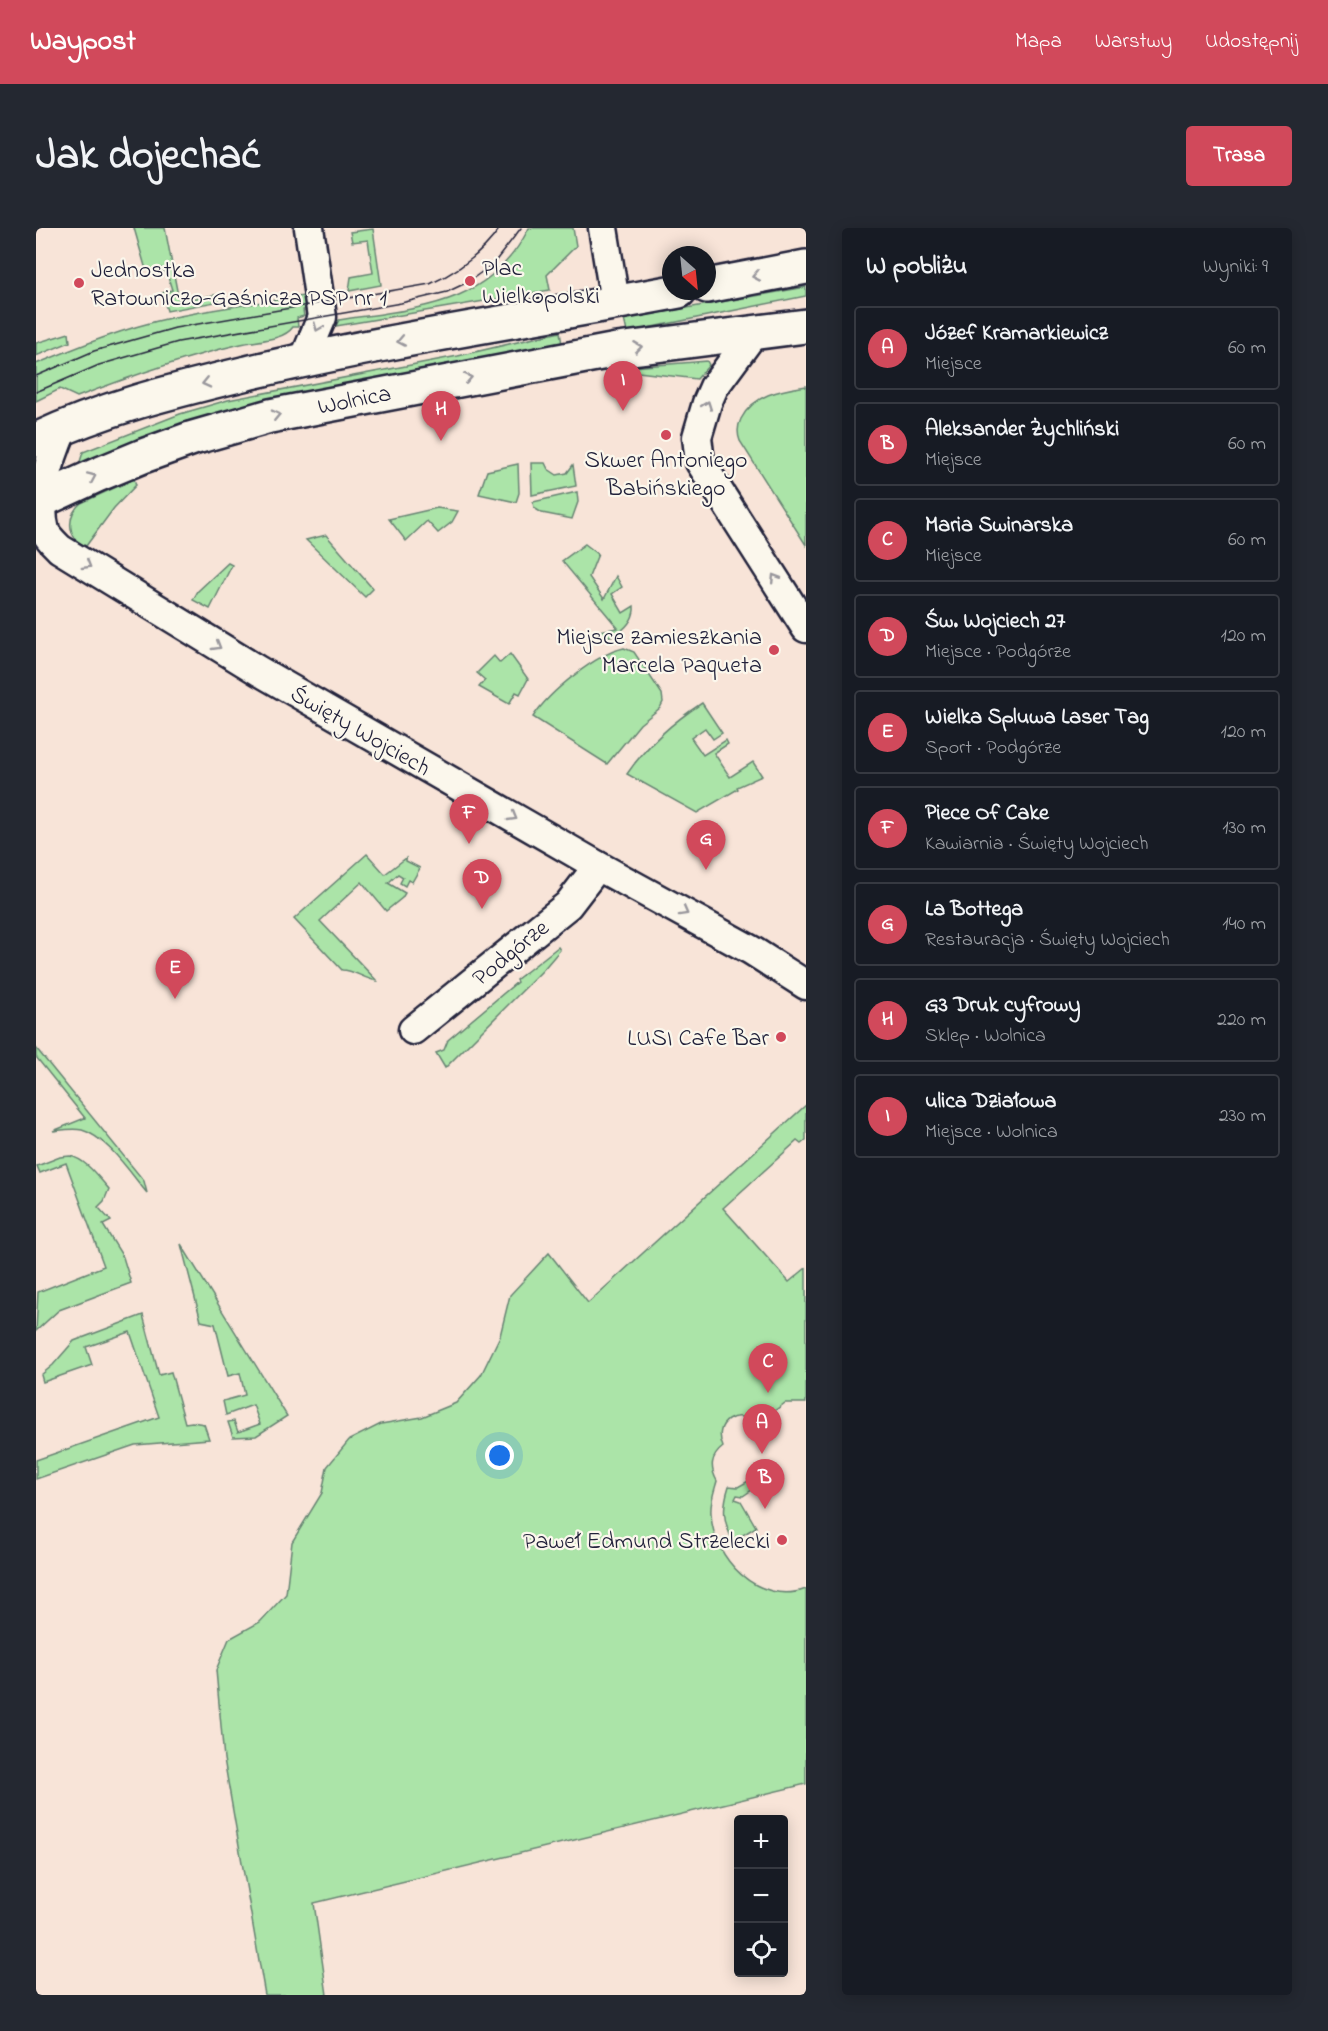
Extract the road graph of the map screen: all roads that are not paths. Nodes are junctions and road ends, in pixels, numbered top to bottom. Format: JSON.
{"nodes":[{"id":1,"x":309,"y":228,"type":"edge"},
{"id":2,"x":603,"y":228,"type":"edge"},
{"id":3,"x":806,"y":267,"type":"edge"},
{"id":4,"x":716,"y":284,"type":"edge"},
{"id":5,"x":662,"y":294,"type":"edge"},
{"id":6,"x":615,"y":302,"type":"junction"},
{"id":7,"x":806,"y":326,"type":"edge"},
{"id":8,"x":753,"y":334,"type":"junction"},
{"id":9,"x":304,"y":360,"type":"junction"},
{"id":10,"x":49,"y":434,"type":"edge"},
{"id":11,"x":37,"y":503,"type":"edge"},
{"id":12,"x":806,"y":628,"type":"edge"},
{"id":13,"x":598,"y":866,"type":"junction"},
{"id":14,"x":806,"y":986,"type":"edge"},
{"id":15,"x":413,"y":1030,"type":"dead end"}],
"edges":[{"from":1,"to":9,"type":"street","one_way":true},
{"from":2,"to":6,"type":"street"},
{"from":3,"to":4,"type":"street","one_way":true},
{"from":5,"to":6,"type":"street","name":"Wolnica"},
{"from":6,"to":9,"type":"street","name":"Wolnica","one_way":true},
{"from":7,"to":8,"type":"street","name":"Wolnica"},
{"from":11,"to":8,"type":"street","name":"Wolnica","one_way":true},
{"from":12,"to":8,"type":"street","one_way":true},
{"from":9,"to":10,"type":"street","name":"Wolnica","one_way":true},
{"from":10,"to":11,"type":"street"},
{"from":11,"to":13,"type":"street","name":"Święty Wojciech","one_way":true},
{"from":13,"to":14,"type":"street","name":"Święty Wojciech","one_way":true},
{"from":13,"to":15,"type":"street","name":"Podgórze"}]}
